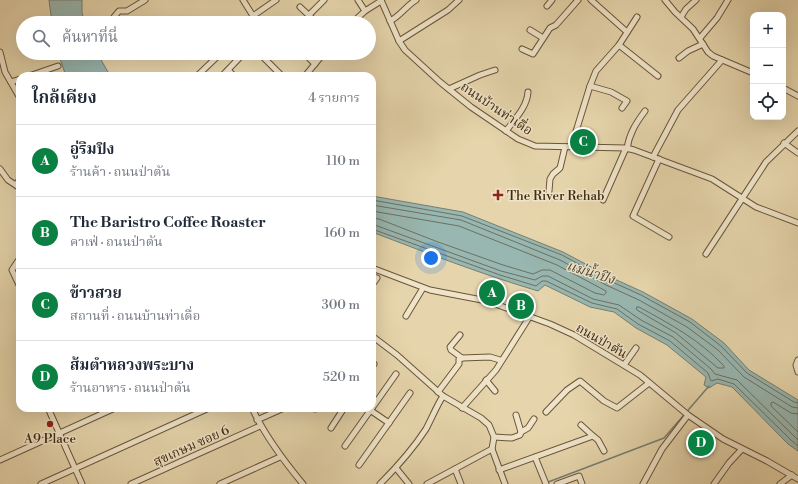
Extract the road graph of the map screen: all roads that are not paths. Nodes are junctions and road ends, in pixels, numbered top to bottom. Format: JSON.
{"nodes":[{"id":1,"x":145,"y":0,"type":"edge"},
{"id":2,"x":243,"y":0,"type":"edge"},
{"id":3,"x":276,"y":0,"type":"edge"},
{"id":4,"x":324,"y":0,"type":"edge"},
{"id":5,"x":358,"y":0,"type":"edge"},
{"id":6,"x":416,"y":0,"type":"edge"},
{"id":7,"x":459,"y":0,"type":"edge"},
{"id":8,"x":552,"y":0,"type":"edge"},
{"id":9,"x":578,"y":0,"type":"edge"},
{"id":10,"x":665,"y":0,"type":"edge"},
{"id":11,"x":696,"y":0,"type":"edge"},
{"id":12,"x":728,"y":0,"type":"edge"},
{"id":13,"x":381,"y":1,"type":"edge"},
{"id":14,"x":595,"y":1,"type":"edge"},
{"id":15,"x":547,"y":6,"type":"dead end"},
{"id":16,"x":300,"y":7,"type":"dead end"},
{"id":17,"x":365,"y":11,"type":"junction"},
{"id":18,"x":308,"y":15,"type":"joint"},
{"id":19,"x":115,"y":16,"type":"edge"},
{"id":20,"x":253,"y":16,"type":"joint"},
{"id":21,"x":360,"y":16,"type":"edge"},
{"id":22,"x":681,"y":17,"type":"junction"},
{"id":23,"x":637,"y":18,"type":"dead end"},
{"id":24,"x":390,"y":21,"type":"junction"},
{"id":25,"x":530,"y":30,"type":"dead end"},
{"id":26,"x":627,"y":32,"type":"junction"},
{"id":27,"x":543,"y":38,"type":"junction"},
{"id":28,"x":700,"y":38,"type":"junction"},
{"id":29,"x":399,"y":41,"type":"junction"},
{"id":30,"x":703,"y":44,"type":"junction"},
{"id":31,"x":618,"y":45,"type":"junction"},
{"id":32,"x":522,"y":49,"type":"dead end"},
{"id":33,"x":0,"y":52,"type":"edge"},
{"id":34,"x":679,"y":58,"type":"dead end"},
{"id":35,"x":214,"y":60,"type":"edge"},
{"id":36,"x":237,"y":60,"type":"edge"},
{"id":37,"x":266,"y":60,"type":"edge"},
{"id":38,"x":311,"y":60,"type":"edge"},
{"id":39,"x":318,"y":60,"type":"edge"},
{"id":40,"x":722,"y":60,"type":"junction"},
{"id":41,"x":315,"y":64,"type":"junction"},
{"id":42,"x":58,"y":66,"type":"dead end"},
{"id":43,"x":228,"y":70,"type":"edge"},
{"id":44,"x":495,"y":70,"type":"dead end"},
{"id":45,"x":42,"y":72,"type":"edge"},
{"id":46,"x":201,"y":72,"type":"edge"},
{"id":47,"x":278,"y":72,"type":"edge"},
{"id":48,"x":309,"y":72,"type":"edge"},
{"id":49,"x":750,"y":72,"type":"edge"},
{"id":50,"x":3,"y":73,"type":"edge"},
{"id":51,"x":658,"y":76,"type":"dead end"},
{"id":52,"x":16,"y":80,"type":"edge"},
{"id":53,"x":11,"y":82,"type":"junction"},
{"id":54,"x":590,"y":86,"type":"junction"},
{"id":55,"x":449,"y":89,"type":"junction"},
{"id":56,"x":786,"y":90,"type":"edge"},
{"id":57,"x":16,"y":91,"type":"edge"},
{"id":58,"x":528,"y":92,"type":"dead end"},
{"id":59,"x":798,"y":96,"type":"edge"},
{"id":60,"x":622,"y":108,"type":"dead end"},
{"id":61,"x":645,"y":111,"type":"dead end"},
{"id":62,"x":506,"y":131,"type":"junction"},
{"id":63,"x":798,"y":131,"type":"edge"},
{"id":64,"x":784,"y":143,"type":"junction"},
{"id":65,"x":565,"y":147,"type":"junction"},
{"id":66,"x":574,"y":148,"type":"junction"},
{"id":67,"x":626,"y":149,"type":"junction"},
{"id":68,"x":798,"y":153,"type":"edge"},
{"id":69,"x":653,"y":157,"type":"junction"},
{"id":70,"x":658,"y":159,"type":"junction"},
{"id":71,"x":0,"y":169,"type":"edge"},
{"id":72,"x":16,"y":186,"type":"edge"},
{"id":73,"x":549,"y":191,"type":"dead end"},
{"id":74,"x":743,"y":198,"type":"junction"},
{"id":75,"x":603,"y":200,"type":"dead end"},
{"id":76,"x":798,"y":224,"type":"edge"},
{"id":77,"x":669,"y":237,"type":"dead end"},
{"id":78,"x":706,"y":254,"type":"dead end"},
{"id":79,"x":16,"y":264,"type":"edge"},
{"id":80,"x":376,"y":270,"type":"edge"},
{"id":81,"x":16,"y":278,"type":"edge"},
{"id":82,"x":423,"y":288,"type":"junction"},
{"id":83,"x":406,"y":316,"type":"dead end"},
{"id":84,"x":530,"y":316,"type":"junction"},
{"id":85,"x":460,"y":335,"type":"dead end"},
{"id":86,"x":376,"y":339,"type":"edge"},
{"id":87,"x":636,"y":348,"type":"dead end"},
{"id":88,"x":462,"y":358,"type":"junction"},
{"id":89,"x":500,"y":360,"type":"junction"},
{"id":90,"x":797,"y":363,"type":"edge"},
{"id":91,"x":624,"y":365,"type":"junction"},
{"id":92,"x":798,"y":372,"type":"edge"},
{"id":93,"x":396,"y":374,"type":"dead end"},
{"id":94,"x":486,"y":380,"type":"junction"},
{"id":95,"x":649,"y":383,"type":"junction"},
{"id":96,"x":495,"y":391,"type":"dead end"},
{"id":97,"x":438,"y":392,"type":"junction"},
{"id":98,"x":410,"y":393,"type":"dead end"},
{"id":99,"x":443,"y":396,"type":"junction"},
{"id":100,"x":376,"y":400,"type":"edge"},
{"id":101,"x":462,"y":408,"type":"junction"},
{"id":102,"x":50,"y":412,"type":"edge"},
{"id":103,"x":107,"y":412,"type":"edge"},
{"id":104,"x":200,"y":412,"type":"edge"},
{"id":105,"x":254,"y":412,"type":"edge"},
{"id":106,"x":275,"y":412,"type":"edge"},
{"id":107,"x":341,"y":412,"type":"edge"},
{"id":108,"x":367,"y":412,"type":"edge"},
{"id":109,"x":375,"y":412,"type":"edge"},
{"id":110,"x":546,"y":412,"type":"dead end"},
{"id":111,"x":516,"y":414,"type":"dead end"},
{"id":112,"x":688,"y":415,"type":"junction"},
{"id":113,"x":534,"y":419,"type":"dead end"},
{"id":114,"x":257,"y":420,"type":"junction"},
{"id":115,"x":389,"y":423,"type":"junction"},
{"id":116,"x":581,"y":425,"type":"dead end"},
{"id":117,"x":260,"y":426,"type":"junction"},
{"id":118,"x":331,"y":428,"type":"dead end"},
{"id":119,"x":521,"y":432,"type":"junction"},
{"id":120,"x":60,"y":434,"type":"junction"},
{"id":121,"x":593,"y":436,"type":"junction"},
{"id":122,"x":494,"y":437,"type":"junction"},
{"id":123,"x":345,"y":446,"type":"dead end"},
{"id":124,"x":742,"y":449,"type":"junction"},
{"id":125,"x":492,"y":450,"type":"junction"},
{"id":126,"x":604,"y":451,"type":"dead end"},
{"id":127,"x":280,"y":457,"type":"junction"},
{"id":128,"x":535,"y":457,"type":"junction"},
{"id":129,"x":0,"y":460,"type":"edge"},
{"id":130,"x":359,"y":465,"type":"dead end"},
{"id":131,"x":75,"y":468,"type":"junction"},
{"id":132,"x":396,"y":468,"type":"junction"},
{"id":133,"x":455,"y":469,"type":"junction"},
{"id":134,"x":499,"y":470,"type":"junction"},
{"id":135,"x":792,"y":475,"type":"junction"},
{"id":136,"x":798,"y":479,"type":"edge"},
{"id":137,"x":40,"y":484,"type":"edge"},
{"id":138,"x":82,"y":484,"type":"edge"},
{"id":139,"x":131,"y":484,"type":"edge"},
{"id":140,"x":220,"y":484,"type":"edge"},
{"id":141,"x":303,"y":484,"type":"edge"},
{"id":142,"x":380,"y":484,"type":"edge"},
{"id":143,"x":409,"y":484,"type":"edge"},
{"id":144,"x":427,"y":484,"type":"edge"},
{"id":145,"x":461,"y":484,"type":"edge"},
{"id":146,"x":505,"y":484,"type":"edge"},
{"id":147,"x":546,"y":484,"type":"edge"},
{"id":148,"x":557,"y":484,"type":"edge"},
{"id":149,"x":582,"y":484,"type":"edge"},
{"id":150,"x":643,"y":484,"type":"edge"},
{"id":151,"x":714,"y":484,"type":"edge"},
{"id":152,"x":780,"y":484,"type":"edge"}],
"edges":[{"from":1,"to":19,"type":"street"},
{"from":2,"to":20,"type":"street"},
{"from":3,"to":20,"type":"street"},
{"from":4,"to":18,"type":"street"},
{"from":5,"to":17,"type":"street"},
{"from":6,"to":24,"type":"street"},
{"from":7,"to":29,"type":"street"},
{"from":8,"to":15,"type":"street"},
{"from":9,"to":27,"type":"street"},
{"from":10,"to":22,"type":"street"},
{"from":11,"to":22,"type":"street"},
{"from":12,"to":28,"type":"street"},
{"from":13,"to":17,"type":"street"},
{"from":13,"to":24,"type":"street","name":"ถนนบ้านท่าเดื่อ"},
{"from":14,"to":26,"type":"street"},
{"from":16,"to":18,"type":"street"},
{"from":17,"to":21,"type":"street"},
{"from":22,"to":28,"type":"street"},
{"from":23,"to":26,"type":"street"},
{"from":24,"to":29,"type":"street","name":"ถนนบ้านท่าเดื่อ"},
{"from":25,"to":27,"type":"street"},
{"from":26,"to":31,"type":"street"},
{"from":27,"to":32,"type":"street"},
{"from":28,"to":30,"type":"street"},
{"from":29,"to":55,"type":"street","name":"ถนนบ้านท่าเดื่อ"},
{"from":30,"to":34,"type":"street"},
{"from":30,"to":40,"type":"street"},
{"from":31,"to":51,"type":"street"},
{"from":31,"to":54,"type":"street"},
{"from":33,"to":50,"type":"street"},
{"from":35,"to":46,"type":"street"},
{"from":36,"to":43,"type":"street"},
{"from":37,"to":47,"type":"street"},
{"from":38,"to":41,"type":"street"},
{"from":39,"to":41,"type":"street"},
{"from":40,"to":49,"type":"street"},
{"from":40,"to":69,"type":"street"},
{"from":41,"to":48,"type":"street"},
{"from":42,"to":45,"type":"street"},
{"from":44,"to":55,"type":"street"},
{"from":50,"to":53,"type":"street"},
{"from":52,"to":53,"type":"street"},
{"from":53,"to":57,"type":"street"},
{"from":54,"to":60,"type":"street"},
{"from":54,"to":66,"type":"street"},
{"from":55,"to":62,"type":"street","name":"ถนนบ้านท่าเดื่อ"},
{"from":56,"to":59,"type":"street"},
{"from":58,"to":62,"type":"street"},
{"from":61,"to":67,"type":"street"},
{"from":62,"to":65,"type":"street","name":"ถนนบ้านท่าเดื่อ"},
{"from":63,"to":64,"type":"street"},
{"from":64,"to":68,"type":"street"},
{"from":64,"to":74,"type":"street"},
{"from":65,"to":66,"type":"street","name":"ถนนบ้านท่าเดื่อ"},
{"from":65,"to":73,"type":"street"},
{"from":66,"to":67,"type":"street","name":"ถนนบ้านท่าเดื่อ"},
{"from":67,"to":69,"type":"street","name":"ถนนบ้านท่าเดื่อ"},
{"from":67,"to":75,"type":"street"},
{"from":69,"to":70,"type":"street","name":"ถนนบ้านท่าเดื่อ"},
{"from":70,"to":74,"type":"street","name":"ถนนบ้านท่าเดื่อ"},
{"from":70,"to":77,"type":"street"},
{"from":71,"to":72,"type":"street"},
{"from":74,"to":76,"type":"street","name":"ถนนบ้านท่าเดื่อ"},
{"from":74,"to":78,"type":"street"},
{"from":79,"to":81,"type":"street"},
{"from":80,"to":82,"type":"street","name":"ถนนป่าตัน"},
{"from":82,"to":83,"type":"street"},
{"from":82,"to":84,"type":"street","name":"ถนนป่าตัน"},
{"from":84,"to":89,"type":"street"},
{"from":84,"to":91,"type":"street","name":"ถนนป่าตัน"},
{"from":85,"to":88,"type":"street"},
{"from":86,"to":97,"type":"street"},
{"from":87,"to":91,"type":"street"},
{"from":88,"to":89,"type":"street"},
{"from":88,"to":97,"type":"street"},
{"from":89,"to":94,"type":"street"},
{"from":90,"to":92,"type":"street"},
{"from":91,"to":95,"type":"street","name":"ถนนป่าตัน"},
{"from":93,"to":100,"type":"street"},
{"from":94,"to":96,"type":"street"},
{"from":94,"to":101,"type":"street"},
{"from":95,"to":110,"type":"street"},
{"from":95,"to":112,"type":"street","name":"ถนนป่าตัน"},
{"from":97,"to":99,"type":"street"},
{"from":98,"to":115,"type":"street"},
{"from":99,"to":101,"type":"street"},
{"from":99,"to":132,"type":"street"},
{"from":101,"to":122,"type":"street"},
{"from":102,"to":120,"type":"street"},
{"from":103,"to":120,"type":"street"},
{"from":104,"to":131,"type":"street"},
{"from":105,"to":114,"type":"street"},
{"from":106,"to":114,"type":"street"},
{"from":107,"to":118,"type":"street"},
{"from":108,"to":123,"type":"street"},
{"from":109,"to":115,"type":"street"},
{"from":111,"to":119,"type":"street"},
{"from":112,"to":124,"type":"street","name":"ถนนป่าตัน"},
{"from":112,"to":150,"type":"street"},
{"from":113,"to":119,"type":"street"},
{"from":114,"to":117,"type":"street"},
{"from":115,"to":130,"type":"street"},
{"from":116,"to":121,"type":"street"},
{"from":117,"to":127,"type":"street"},
{"from":117,"to":139,"type":"street","name":"สุขเกษม ซอย 6"},
{"from":119,"to":122,"type":"street"},
{"from":120,"to":129,"type":"street"},
{"from":120,"to":131,"type":"street"},
{"from":121,"to":126,"type":"street"},
{"from":121,"to":128,"type":"street"},
{"from":122,"to":125,"type":"street"},
{"from":124,"to":135,"type":"street","name":"ถนนป่าตัน"},
{"from":124,"to":151,"type":"street"},
{"from":125,"to":133,"type":"street"},
{"from":125,"to":134,"type":"street"},
{"from":127,"to":140,"type":"street"},
{"from":127,"to":141,"type":"street"},
{"from":128,"to":134,"type":"street"},
{"from":128,"to":147,"type":"street"},
{"from":131,"to":137,"type":"street"},
{"from":131,"to":138,"type":"street"},
{"from":132,"to":142,"type":"street"},
{"from":132,"to":143,"type":"street"},
{"from":133,"to":144,"type":"street"},
{"from":133,"to":145,"type":"street"},
{"from":134,"to":146,"type":"street"},
{"from":135,"to":136,"type":"street","name":"ถนนป่าตัน"},
{"from":135,"to":152,"type":"street"},
{"from":148,"to":149,"type":"street"}]}
